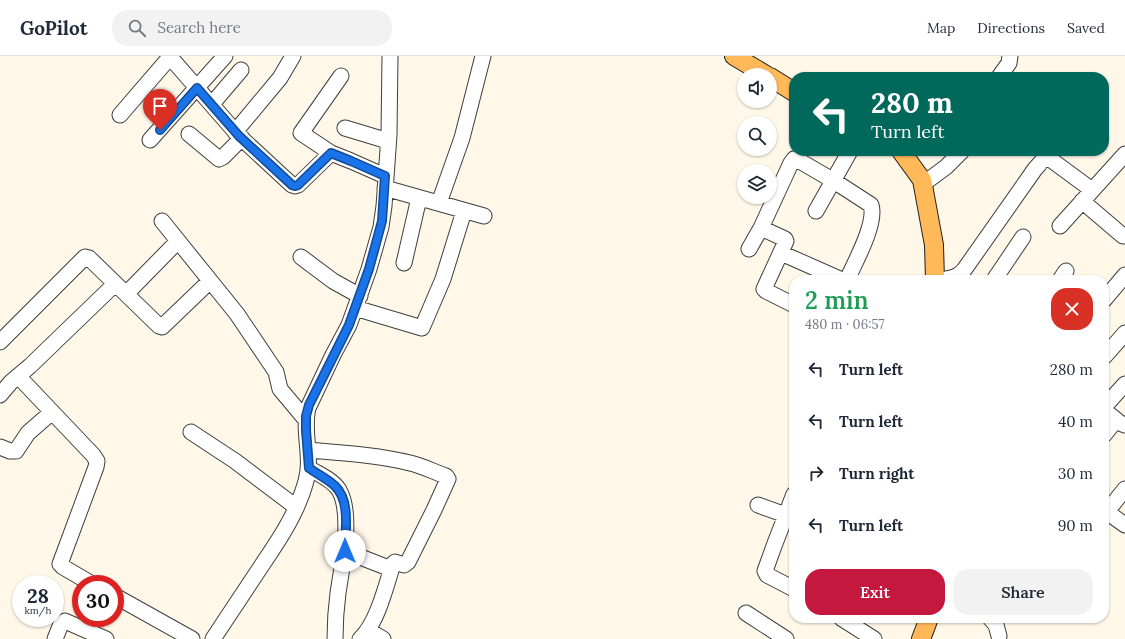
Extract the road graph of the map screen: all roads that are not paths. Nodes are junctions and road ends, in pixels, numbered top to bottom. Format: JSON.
{"nodes":[{"id":1,"x":225,"y":56,"type":"edge"},
{"id":2,"x":293,"y":56,"type":"edge"},
{"id":3,"x":390,"y":56,"type":"edge"},
{"id":4,"x":483,"y":56,"type":"edge"},
{"id":5,"x":734,"y":56,"type":"edge"},
{"id":6,"x":1010,"y":56,"type":"edge"},
{"id":7,"x":754,"y":68,"type":"edge"},
{"id":8,"x":241,"y":70,"type":"dead end"},
{"id":9,"x":1003,"y":72,"type":"edge"},
{"id":10,"x":341,"y":76,"type":"dead end"},
{"id":11,"x":777,"y":82,"type":"edge"},
{"id":12,"x":197,"y":88,"type":"junction"},
{"id":13,"x":789,"y":89,"type":"edge"},
{"id":14,"x":212,"y":104,"type":"junction"},
{"id":15,"x":120,"y":115,"type":"dead end"},
{"id":16,"x":345,"y":128,"type":"dead end"},
{"id":17,"x":189,"y":134,"type":"dead end"},
{"id":18,"x":238,"y":135,"type":"junction"},
{"id":19,"x":150,"y":140,"type":"dead end"},
{"id":20,"x":388,"y":141,"type":"junction"},
{"id":21,"x":331,"y":153,"type":"junction"},
{"id":22,"x":847,"y":156,"type":"edge"},
{"id":23,"x":905,"y":156,"type":"edge"},
{"id":24,"x":957,"y":156,"type":"edge"},
{"id":25,"x":1122,"y":162,"type":"edge"},
{"id":26,"x":834,"y":181,"type":"junction"},
{"id":27,"x":385,"y":182,"type":"junction"},
{"id":28,"x":923,"y":184,"type":"junction"},
{"id":29,"x":1087,"y":195,"type":"junction"},
{"id":30,"x":419,"y":198,"type":"junction"},
{"id":31,"x":439,"y":203,"type":"junction"},
{"id":32,"x":464,"y":211,"type":"junction"},
{"id":33,"x":816,"y":211,"type":"dead end"},
{"id":34,"x":484,"y":216,"type":"dead end"},
{"id":35,"x":162,"y":221,"type":"dead end"},
{"id":36,"x":1060,"y":226,"type":"dead end"},
{"id":37,"x":761,"y":228,"type":"junction"},
{"id":38,"x":1124,"y":236,"type":"dead end"},
{"id":39,"x":1023,"y":237,"type":"dead end"},
{"id":40,"x":178,"y":241,"type":"junction"},
{"id":41,"x":749,"y":249,"type":"dead end"},
{"id":42,"x":781,"y":254,"type":"junction"},
{"id":43,"x":301,"y":257,"type":"dead end"},
{"id":44,"x":404,"y":264,"type":"dead end"},
{"id":45,"x":831,"y":275,"type":"edge"},
{"id":46,"x":849,"y":275,"type":"edge"},
{"id":47,"x":944,"y":275,"type":"edge"},
{"id":48,"x":960,"y":275,"type":"edge"},
{"id":49,"x":997,"y":275,"type":"edge"},
{"id":50,"x":1125,"y":275,"type":"edge"},
{"id":51,"x":210,"y":281,"type":"junction"},
{"id":52,"x":115,"y":284,"type":"junction"},
{"id":53,"x":126,"y":294,"type":"junction"},
{"id":54,"x":1109,"y":294,"type":"edge"},
{"id":55,"x":358,"y":302,"type":"junction"},
{"id":56,"x":789,"y":302,"type":"edge"},
{"id":57,"x":1125,"y":333,"type":"edge"},
{"id":58,"x":0,"y":342,"type":"edge"},
{"id":59,"x":1109,"y":351,"type":"edge"},
{"id":60,"x":18,"y":376,"type":"junction"},
{"id":61,"x":1125,"y":384,"type":"edge"},
{"id":62,"x":0,"y":395,"type":"edge"},
{"id":63,"x":1109,"y":401,"type":"edge"},
{"id":64,"x":52,"y":412,"type":"junction"},
{"id":65,"x":1109,"y":414,"type":"edge"},
{"id":66,"x":306,"y":420,"type":"junction"},
{"id":67,"x":1121,"y":423,"type":"edge"},
{"id":68,"x":1109,"y":431,"type":"edge"},
{"id":69,"x":191,"y":432,"type":"dead end"},
{"id":70,"x":0,"y":447,"type":"edge"},
{"id":71,"x":308,"y":450,"type":"junction"},
{"id":72,"x":309,"y":468,"type":"junction"},
{"id":73,"x":1125,"y":489,"type":"edge"},
{"id":74,"x":758,"y":505,"type":"dead end"},
{"id":75,"x":1109,"y":507,"type":"edge"},
{"id":76,"x":296,"y":508,"type":"junction"},
{"id":77,"x":1109,"y":515,"type":"edge"},
{"id":78,"x":789,"y":516,"type":"edge"},
{"id":79,"x":789,"y":518,"type":"edge"},
{"id":80,"x":1125,"y":526,"type":"edge"},
{"id":81,"x":345,"y":551,"type":"junction"},
{"id":82,"x":391,"y":569,"type":"junction"},
{"id":83,"x":77,"y":575,"type":"edge"},
{"id":84,"x":789,"y":586,"type":"edge"},
{"id":85,"x":124,"y":601,"type":"edge"},
{"id":86,"x":746,"y":613,"type":"dead end"},
{"id":87,"x":849,"y":623,"type":"edge"},
{"id":88,"x":928,"y":623,"type":"edge"},
{"id":89,"x":994,"y":623,"type":"edge"},
{"id":90,"x":364,"y":635,"type":"edge"},
{"id":91,"x":999,"y":636,"type":"dead end"},
{"id":92,"x":55,"y":639,"type":"edge"},
{"id":93,"x":106,"y":639,"type":"edge"},
{"id":94,"x":192,"y":639,"type":"edge"},
{"id":95,"x":213,"y":639,"type":"edge"},
{"id":96,"x":335,"y":639,"type":"edge"},
{"id":97,"x":383,"y":639,"type":"edge"},
{"id":98,"x":786,"y":639,"type":"edge"},
{"id":99,"x":874,"y":639,"type":"edge"},
{"id":100,"x":921,"y":639,"type":"edge"}],
"edges":[{"from":1,"to":12,"type":"street"},
{"from":2,"to":18,"type":"street"},
{"from":3,"to":20,"type":"street"},
{"from":4,"to":31,"type":"street"},
{"from":5,"to":7,"type":"main road"},
{"from":6,"to":9,"type":"street"},
{"from":8,"to":14,"type":"street"},
{"from":10,"to":21,"type":"street"},
{"from":11,"to":13,"type":"main road"},
{"from":12,"to":14,"type":"street"},
{"from":12,"to":15,"type":"street"},
{"from":12,"to":19,"type":"street"},
{"from":14,"to":18,"type":"street"},
{"from":16,"to":20,"type":"street"},
{"from":17,"to":18,"type":"street"},
{"from":18,"to":21,"type":"street"},
{"from":20,"to":27,"type":"street"},
{"from":21,"to":27,"type":"street"},
{"from":22,"to":26,"type":"street"},
{"from":23,"to":28,"type":"main road"},
{"from":24,"to":28,"type":"street"},
{"from":25,"to":29,"type":"street"},
{"from":26,"to":33,"type":"street"},
{"from":26,"to":37,"type":"street"},
{"from":26,"to":46,"type":"street"},
{"from":27,"to":30,"type":"street"},
{"from":27,"to":55,"type":"street"},
{"from":28,"to":47,"type":"main road"},
{"from":29,"to":36,"type":"street"},
{"from":29,"to":38,"type":"street"},
{"from":29,"to":48,"type":"street"},
{"from":30,"to":31,"type":"street"},
{"from":30,"to":44,"type":"street"},
{"from":31,"to":32,"type":"street"},
{"from":32,"to":34,"type":"street"},
{"from":32,"to":55,"type":"street"},
{"from":35,"to":40,"type":"street"},
{"from":37,"to":41,"type":"street"},
{"from":37,"to":42,"type":"street"},
{"from":39,"to":49,"type":"street"},
{"from":40,"to":51,"type":"street"},
{"from":40,"to":53,"type":"street"},
{"from":42,"to":45,"type":"street"},
{"from":42,"to":56,"type":"street"},
{"from":43,"to":55,"type":"street"},
{"from":50,"to":54,"type":"street"},
{"from":51,"to":53,"type":"street"},
{"from":51,"to":66,"type":"street"},
{"from":52,"to":53,"type":"street"},
{"from":52,"to":58,"type":"street"},
{"from":52,"to":60,"type":"street"},
{"from":55,"to":66,"type":"street"},
{"from":57,"to":59,"type":"street"},
{"from":60,"to":62,"type":"street"},
{"from":60,"to":64,"type":"street"},
{"from":61,"to":63,"type":"street"},
{"from":64,"to":70,"type":"street"},
{"from":64,"to":83,"type":"street"},
{"from":65,"to":67,"type":"street"},
{"from":66,"to":71,"type":"street"},
{"from":67,"to":68,"type":"street"},
{"from":69,"to":76,"type":"street"},
{"from":71,"to":72,"type":"street"},
{"from":71,"to":82,"type":"street"},
{"from":72,"to":76,"type":"street"},
{"from":72,"to":81,"type":"street"},
{"from":73,"to":75,"type":"street"},
{"from":74,"to":78,"type":"street"},
{"from":76,"to":95,"type":"street"},
{"from":77,"to":80,"type":"street"},
{"from":79,"to":84,"type":"street"},
{"from":81,"to":82,"type":"street"},
{"from":81,"to":96,"type":"street"},
{"from":82,"to":90,"type":"street"},
{"from":85,"to":94,"type":"street"},
{"from":86,"to":98,"type":"street"},
{"from":87,"to":99,"type":"street"},
{"from":88,"to":100,"type":"main road"},
{"from":89,"to":91,"type":"street"},
{"from":90,"to":97,"type":"street"},
{"from":92,"to":93,"type":"street"}]}
